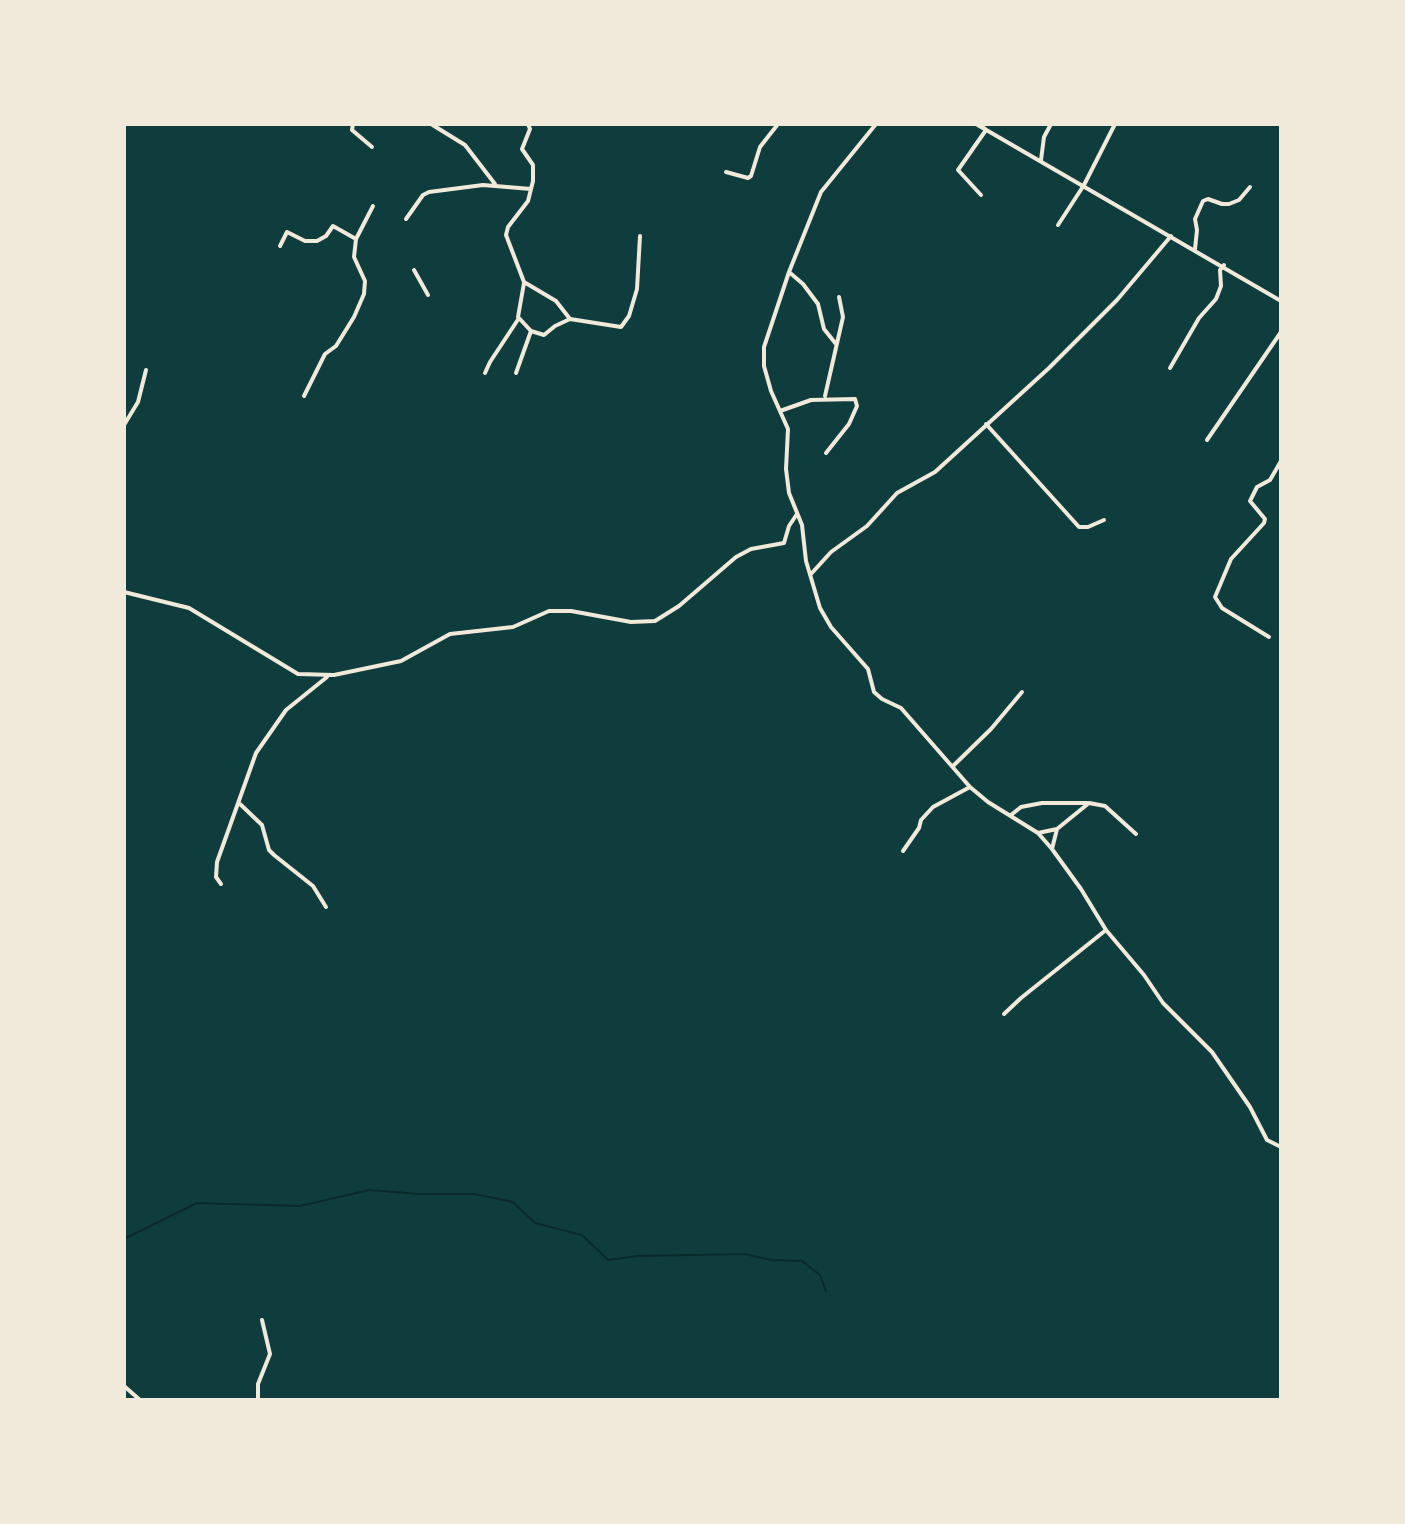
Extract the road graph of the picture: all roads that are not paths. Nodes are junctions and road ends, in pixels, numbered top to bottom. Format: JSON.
{"nodes":[{"id":1,"x":353,"y":124,"type":"edge"},
{"id":2,"x":431,"y":124,"type":"edge"},
{"id":3,"x":528,"y":124,"type":"edge"},
{"id":4,"x":778,"y":124,"type":"edge"},
{"id":5,"x":876,"y":124,"type":"edge"},
{"id":6,"x":1051,"y":124,"type":"edge"},
{"id":7,"x":1115,"y":124,"type":"edge"},
{"id":8,"x":372,"y":147,"type":"dead end"},
{"id":9,"x":1041,"y":160,"type":"junction"},
{"id":10,"x":726,"y":172,"type":"dead end"},
{"id":11,"x":495,"y":185,"type":"junction"},
{"id":12,"x":1084,"y":185,"type":"junction"},
{"id":13,"x":1250,"y":187,"type":"dead end"},
{"id":14,"x":531,"y":189,"type":"junction"},
{"id":15,"x":981,"y":195,"type":"dead end"},
{"id":16,"x":373,"y":206,"type":"dead end"},
{"id":17,"x":406,"y":219,"type":"dead end"},
{"id":18,"x":1058,"y":225,"type":"dead end"},
{"id":19,"x":640,"y":236,"type":"dead end"},
{"id":20,"x":1171,"y":236,"type":"junction"},
{"id":21,"x":356,"y":239,"type":"junction"},
{"id":22,"x":280,"y":246,"type":"dead end"},
{"id":23,"x":1195,"y":249,"type":"junction"},
{"id":24,"x":1224,"y":265,"type":"junction"},
{"id":25,"x":414,"y":270,"type":"dead end"},
{"id":26,"x":789,"y":272,"type":"junction"},
{"id":27,"x":524,"y":282,"type":"junction"},
{"id":28,"x":428,"y":295,"type":"dead end"},
{"id":29,"x":839,"y":297,"type":"dead end"},
{"id":30,"x":1281,"y":301,"type":"edge"},
{"id":31,"x":519,"y":318,"type":"junction"},
{"id":32,"x":570,"y":319,"type":"junction"},
{"id":33,"x":531,"y":331,"type":"junction"},
{"id":34,"x":1281,"y":332,"type":"edge"},
{"id":35,"x":836,"y":344,"type":"junction"},
{"id":36,"x":1170,"y":368,"type":"dead end"},
{"id":37,"x":146,"y":370,"type":"dead end"},
{"id":38,"x":485,"y":373,"type":"dead end"},
{"id":39,"x":516,"y":373,"type":"dead end"},
{"id":40,"x":304,"y":396,"type":"dead end"},
{"id":41,"x":825,"y":397,"type":"junction"},
{"id":42,"x":780,"y":411,"type":"junction"},
{"id":43,"x":986,"y":424,"type":"junction"},
{"id":44,"x":124,"y":425,"type":"edge"},
{"id":45,"x":1207,"y":440,"type":"dead end"},
{"id":46,"x":826,"y":453,"type":"dead end"},
{"id":47,"x":1281,"y":461,"type":"edge"},
{"id":48,"x":797,"y":514,"type":"junction"},
{"id":49,"x":1104,"y":520,"type":"dead end"},
{"id":50,"x":811,"y":574,"type":"junction"},
{"id":51,"x":124,"y":592,"type":"edge"},
{"id":52,"x":1269,"y":637,"type":"dead end"},
{"id":53,"x":334,"y":675,"type":"junction"},
{"id":54,"x":1022,"y":692,"type":"dead end"},
{"id":55,"x":953,"y":766,"type":"junction"},
{"id":56,"x":970,"y":787,"type":"junction"},
{"id":57,"x":1089,"y":803,"type":"junction"},
{"id":58,"x":240,"y":804,"type":"junction"},
{"id":59,"x":1010,"y":816,"type":"junction"},
{"id":60,"x":1057,"y":829,"type":"junction"},
{"id":61,"x":1038,"y":833,"type":"junction"},
{"id":62,"x":1136,"y":834,"type":"dead end"},
{"id":63,"x":1052,"y":849,"type":"junction"},
{"id":64,"x":903,"y":851,"type":"dead end"},
{"id":65,"x":221,"y":884,"type":"dead end"},
{"id":66,"x":326,"y":907,"type":"dead end"},
{"id":67,"x":1106,"y":930,"type":"junction"},
{"id":68,"x":1004,"y":1014,"type":"dead end"},
{"id":69,"x":1281,"y":1147,"type":"edge"},
{"id":70,"x":262,"y":1320,"type":"dead end"},
{"id":71,"x":124,"y":1386,"type":"edge"},
{"id":72,"x":140,"y":1400,"type":"edge"},
{"id":73,"x":258,"y":1400,"type":"edge"}],
"edges":[{"from":1,"to":8,"type":"street"},
{"from":2,"to":11,"type":"street"},
{"from":3,"to":14,"type":"street"},
{"from":4,"to":10,"type":"street"},
{"from":5,"to":26,"type":"street"},
{"from":6,"to":9,"type":"street"},
{"from":7,"to":12,"type":"street"},
{"from":9,"to":12,"type":"street"},
{"from":9,"to":15,"type":"street"},
{"from":11,"to":14,"type":"street"},
{"from":11,"to":17,"type":"street"},
{"from":12,"to":18,"type":"street"},
{"from":12,"to":20,"type":"street"},
{"from":13,"to":23,"type":"street"},
{"from":14,"to":27,"type":"street"},
{"from":16,"to":21,"type":"street"},
{"from":19,"to":32,"type":"street"},
{"from":20,"to":23,"type":"street"},
{"from":20,"to":43,"type":"street"},
{"from":21,"to":22,"type":"street"},
{"from":21,"to":40,"type":"street"},
{"from":23,"to":24,"type":"street"},
{"from":24,"to":30,"type":"street"},
{"from":24,"to":36,"type":"street"},
{"from":25,"to":28,"type":"street"},
{"from":26,"to":35,"type":"street"},
{"from":26,"to":42,"type":"street"},
{"from":27,"to":31,"type":"street"},
{"from":27,"to":32,"type":"street"},
{"from":29,"to":35,"type":"street"},
{"from":31,"to":33,"type":"street"},
{"from":31,"to":38,"type":"street"},
{"from":32,"to":33,"type":"street"},
{"from":33,"to":39,"type":"street"},
{"from":34,"to":45,"type":"street"},
{"from":35,"to":41,"type":"street"},
{"from":37,"to":44,"type":"street"},
{"from":41,"to":42,"type":"street"},
{"from":41,"to":46,"type":"street"},
{"from":42,"to":48,"type":"street"},
{"from":43,"to":49,"type":"street"},
{"from":43,"to":50,"type":"street"},
{"from":47,"to":52,"type":"street"},
{"from":48,"to":50,"type":"street"},
{"from":48,"to":53,"type":"street"},
{"from":50,"to":55,"type":"street"},
{"from":51,"to":53,"type":"street"},
{"from":53,"to":58,"type":"street"},
{"from":54,"to":55,"type":"street"},
{"from":55,"to":56,"type":"street"},
{"from":56,"to":59,"type":"street"},
{"from":56,"to":64,"type":"street"},
{"from":57,"to":59,"type":"street"},
{"from":57,"to":60,"type":"street"},
{"from":57,"to":62,"type":"street"},
{"from":58,"to":65,"type":"street"},
{"from":58,"to":66,"type":"street"},
{"from":59,"to":61,"type":"street"},
{"from":60,"to":61,"type":"street"},
{"from":60,"to":63,"type":"street"},
{"from":61,"to":63,"type":"street"},
{"from":63,"to":67,"type":"street"},
{"from":67,"to":68,"type":"street"},
{"from":67,"to":69,"type":"street"},
{"from":70,"to":73,"type":"street"},
{"from":71,"to":72,"type":"street"}]}
